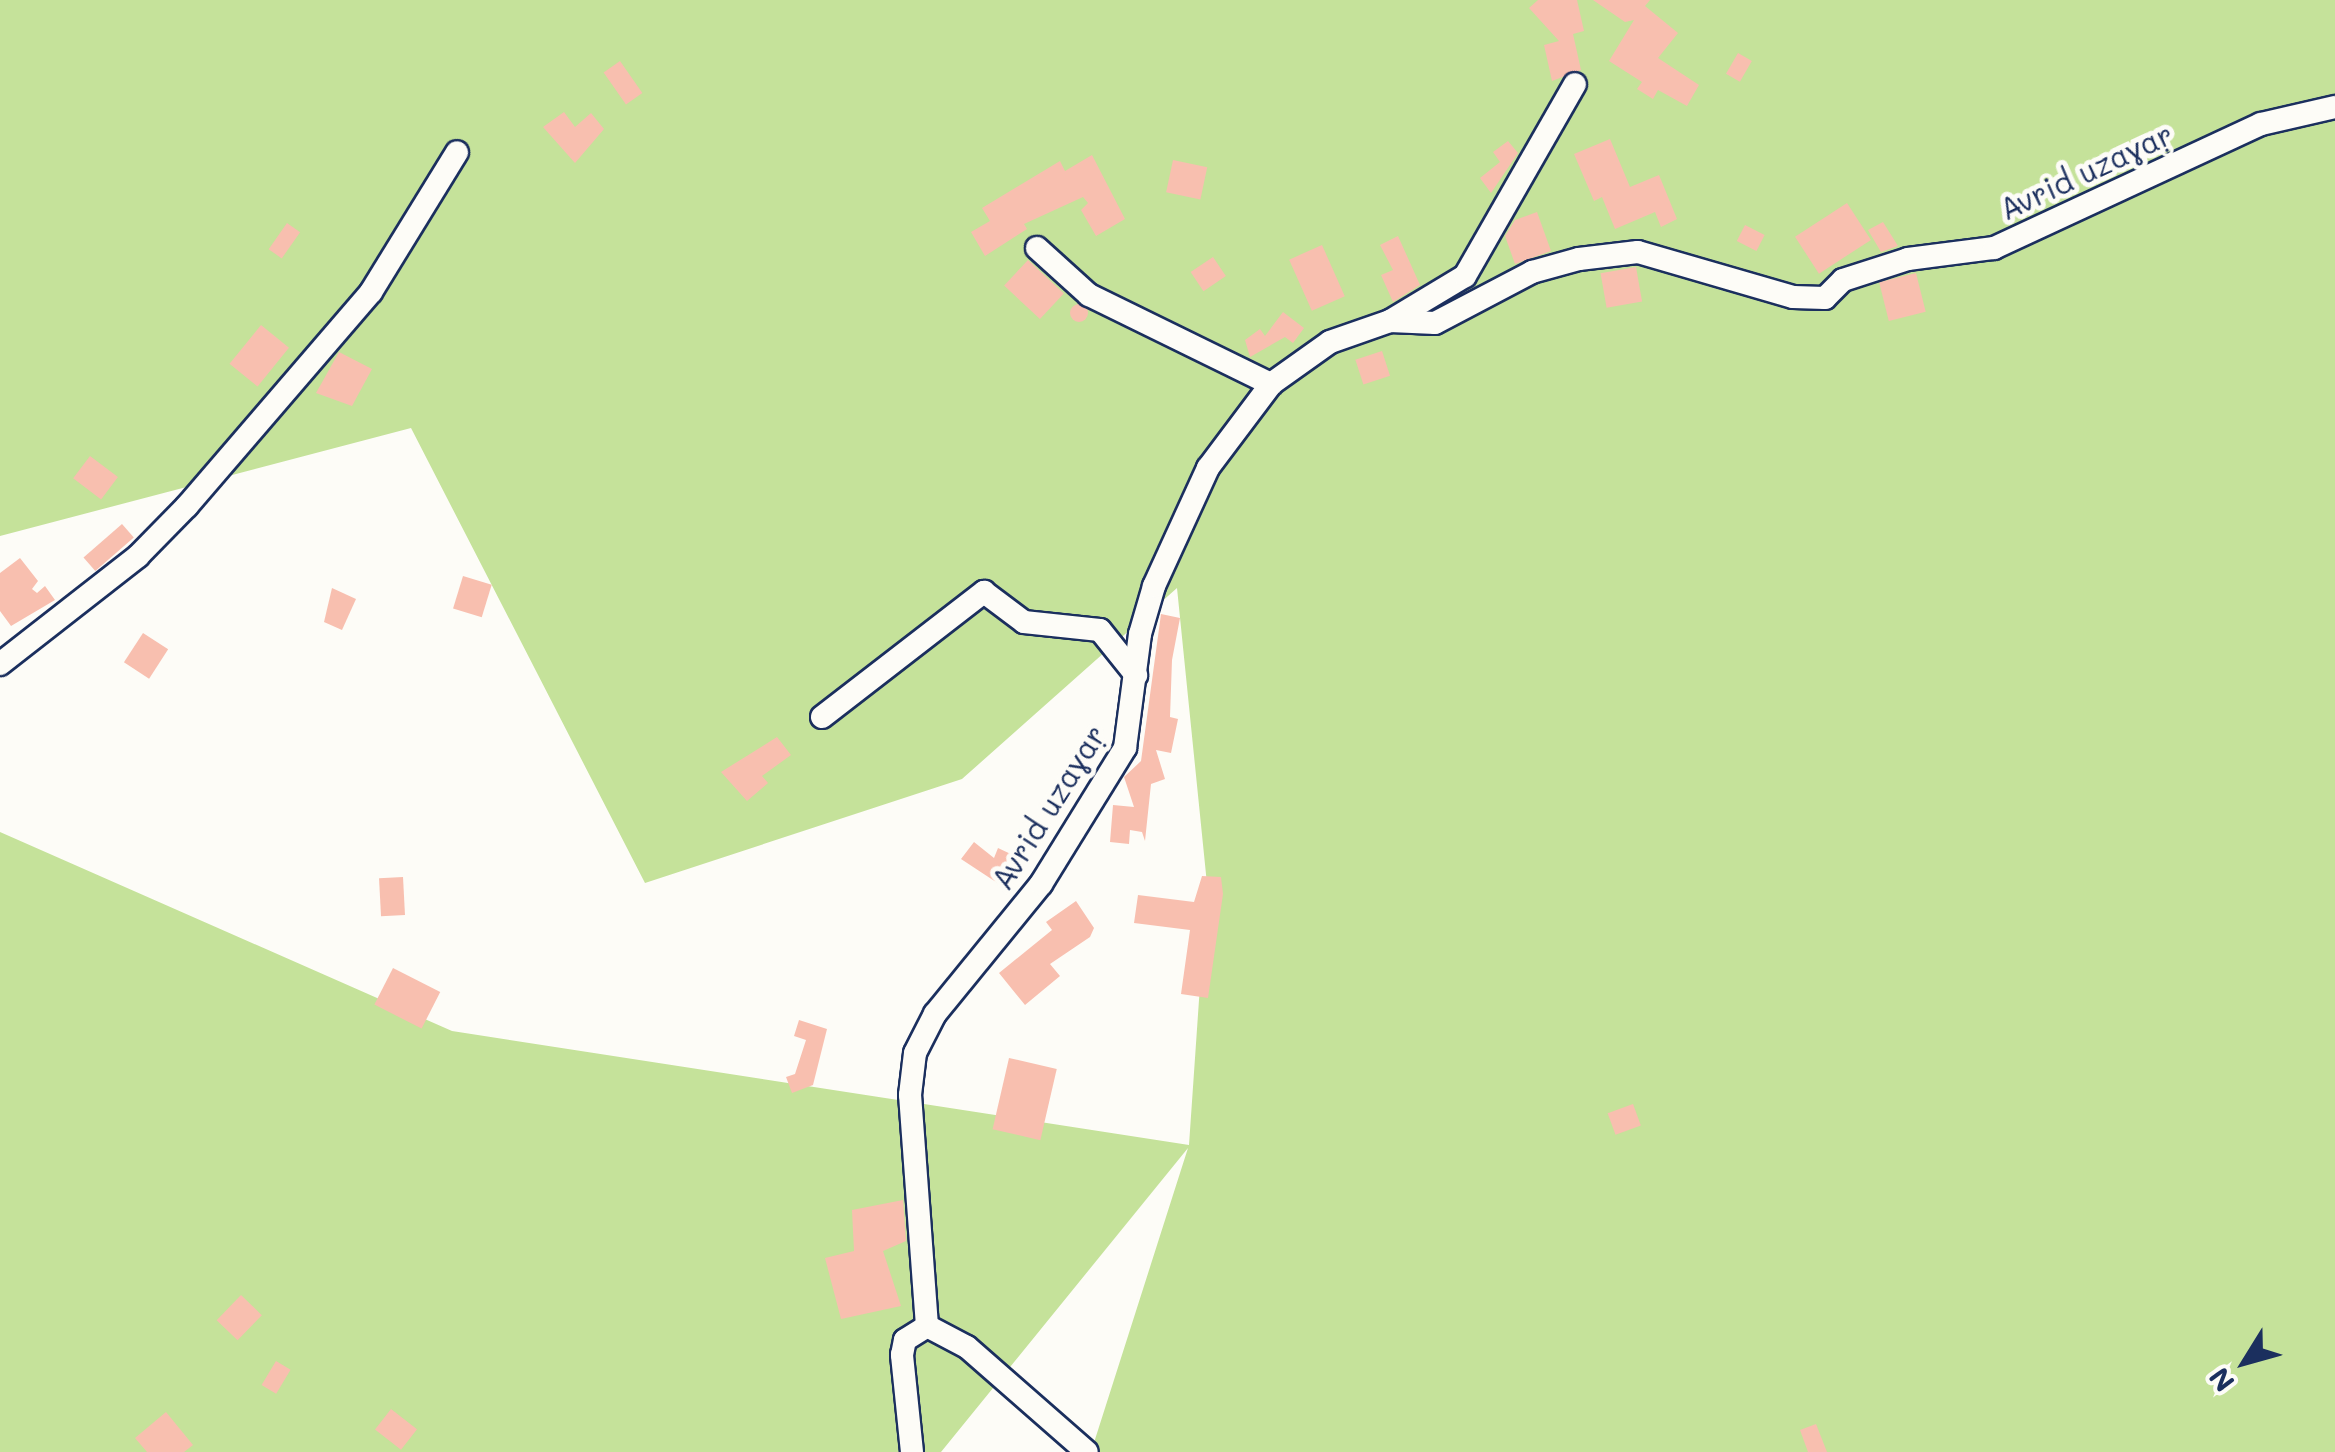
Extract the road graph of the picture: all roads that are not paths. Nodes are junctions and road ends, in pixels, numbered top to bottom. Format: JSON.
{"nodes":[{"id":1,"x":1575,"y":84,"type":"dead end"},
{"id":2,"x":2335,"y":107,"type":"edge"},
{"id":3,"x":457,"y":152,"type":"dead end"},
{"id":4,"x":1037,"y":248,"type":"dead end"},
{"id":5,"x":1390,"y":321,"type":"junction"},
{"id":6,"x":1271,"y":384,"type":"junction"},
{"id":7,"x":0,"y":664,"type":"edge"},
{"id":8,"x":1136,"y":674,"type":"junction"},
{"id":9,"x":822,"y":718,"type":"dead end"},
{"id":10,"x":927,"y":1326,"type":"junction"},
{"id":11,"x":912,"y":1452,"type":"edge"},
{"id":12,"x":1087,"y":1452,"type":"edge"}],
"edges":[{"from":1,"to":5,"type":"street"},
{"from":2,"to":5,"type":"street","name":"Avrid uzaɣaṛ"},
{"from":3,"to":7,"type":"street"},
{"from":4,"to":6,"type":"street"},
{"from":5,"to":6,"type":"street","name":"Avrid uzaɣaṛ"},
{"from":6,"to":8,"type":"street","name":"Avrid uzaɣaṛ"},
{"from":8,"to":9,"type":"street"},
{"from":8,"to":10,"type":"street","name":"Avrid uzaɣaṛ"},
{"from":10,"to":11,"type":"street"},
{"from":10,"to":12,"type":"street"}]}
